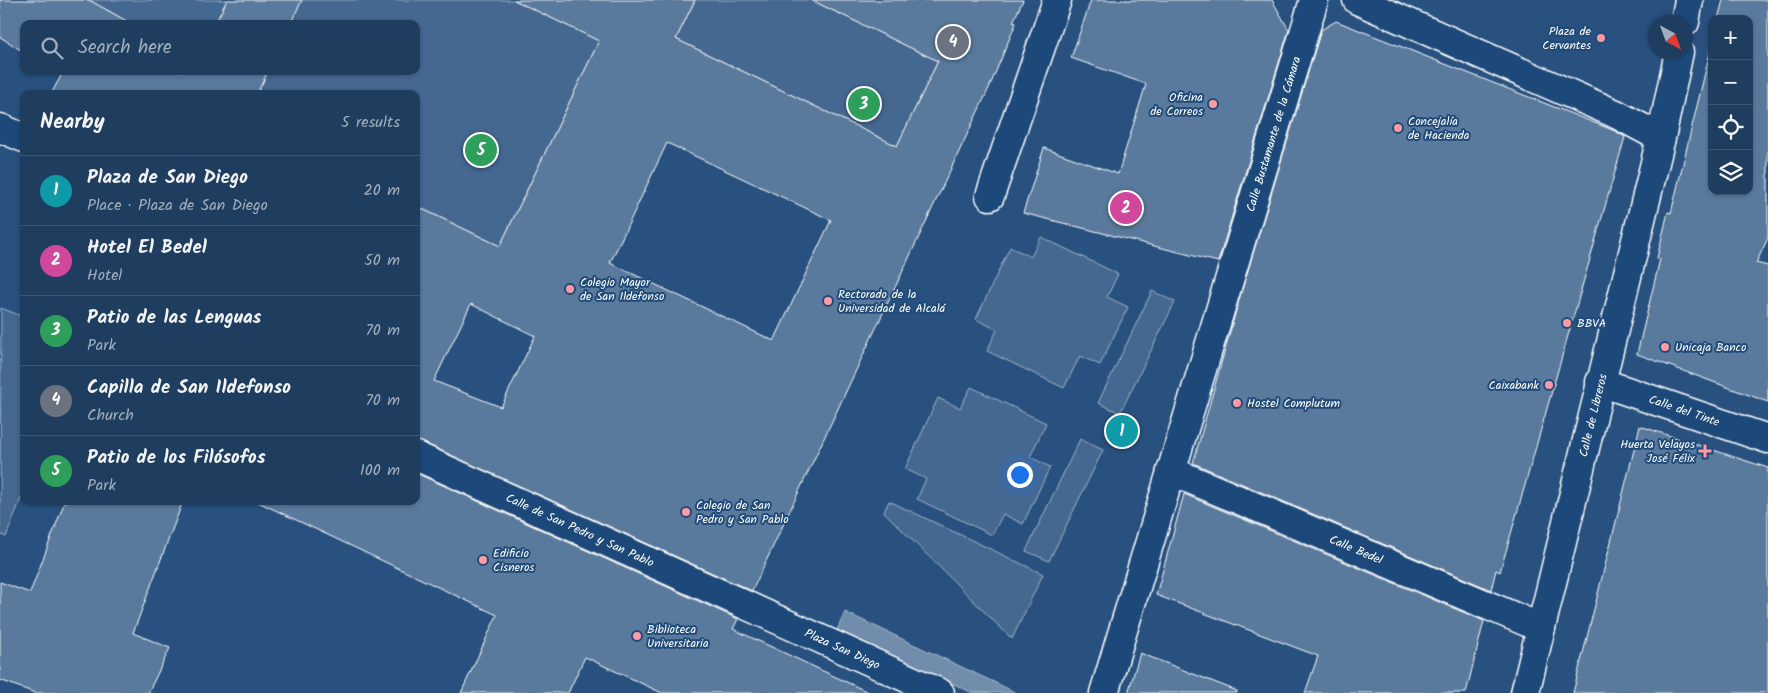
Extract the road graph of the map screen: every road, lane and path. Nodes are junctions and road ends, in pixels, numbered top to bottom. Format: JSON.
{"nodes":[{"id":1,"x":1057,"y":0,"type":"edge"},
{"id":2,"x":1314,"y":0,"type":"edge"},
{"id":3,"x":1357,"y":0,"type":"edge"},
{"id":4,"x":1689,"y":0,"type":"edge"},
{"id":5,"x":1686,"y":15,"type":"edge"},
{"id":6,"x":1676,"y":60,"type":"edge"},
{"id":7,"x":0,"y":128,"type":"edge"},
{"id":8,"x":20,"y":136,"type":"edge"},
{"id":9,"x":1661,"y":138,"type":"junction"},
{"id":10,"x":990,"y":196,"type":"dead end"},
{"id":11,"x":1600,"y":382,"type":"junction"},
{"id":12,"x":1768,"y":439,"type":"edge"},
{"id":13,"x":420,"y":458,"type":"edge"},
{"id":14,"x":1171,"y":471,"type":"junction"},
{"id":15,"x":745,"y":604,"type":"joint"},
{"id":16,"x":1541,"y":628,"type":"junction"},
{"id":17,"x":940,"y":693,"type":"edge"},
{"id":18,"x":1104,"y":693,"type":"edge"},
{"id":19,"x":1525,"y":693,"type":"edge"}],
"edges":[{"from":1,"to":10,"type":"street"},
{"from":2,"to":14,"type":"street","name":"Calle Bustamante de la Cámara"},
{"from":3,"to":9,"type":"street"},
{"from":4,"to":5,"type":"street"},
{"from":6,"to":9,"type":"street"},
{"from":7,"to":8,"type":"street"},
{"from":9,"to":11,"type":"street","name":"Calle de Libreros"},
{"from":11,"to":12,"type":"street","name":"Calle del Tinte"},
{"from":11,"to":16,"type":"street","name":"Calle de Libreros"},
{"from":13,"to":15,"type":"street","name":"Calle de San Pedro y San Pablo"},
{"from":14,"to":16,"type":"street","name":"Calle Bedel"},
{"from":14,"to":18,"type":"street","name":"Calle Bustamante de la Cámara"},
{"from":15,"to":17,"type":"street","name":"Plaza San Diego"},
{"from":16,"to":19,"type":"street","name":"Calle de Libreros"}]}
